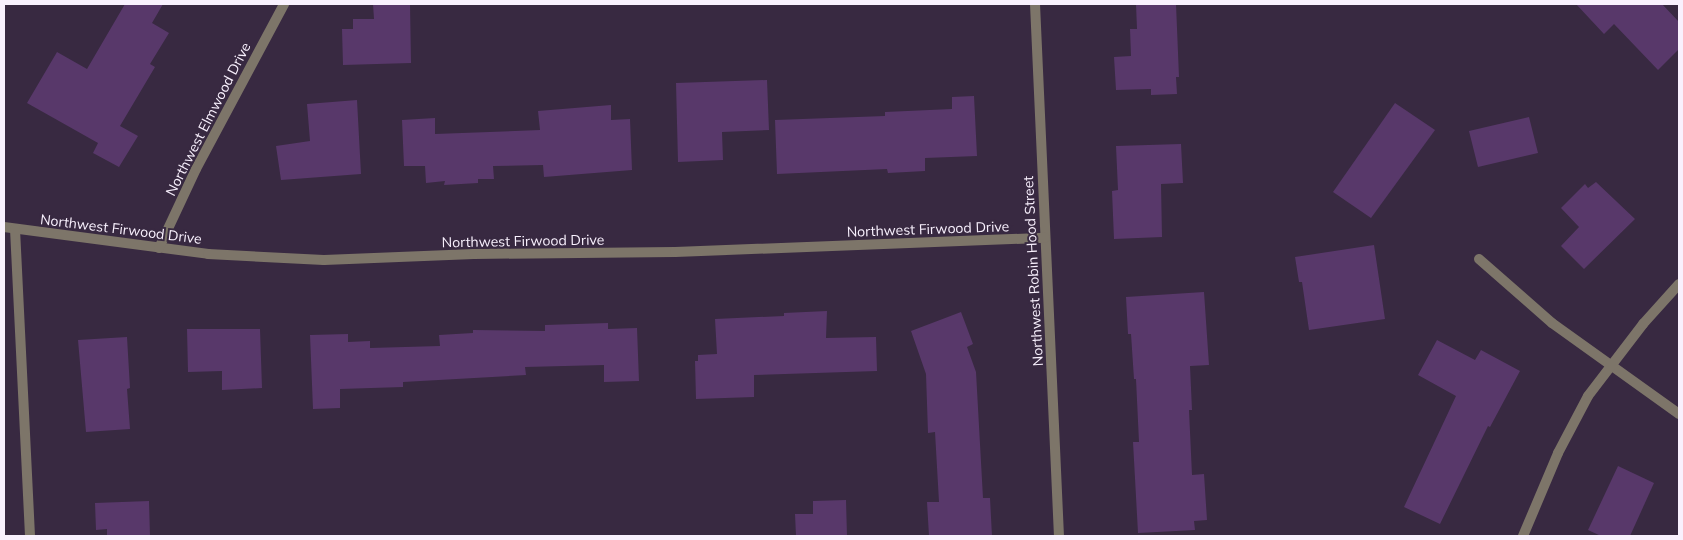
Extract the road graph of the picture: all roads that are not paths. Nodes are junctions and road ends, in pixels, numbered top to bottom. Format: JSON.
{"nodes":[{"id":1,"x":284,"y":4,"type":"edge"},
{"id":2,"x":1035,"y":4,"type":"edge"},
{"id":3,"x":4,"y":227,"type":"edge"},
{"id":4,"x":15,"y":229,"type":"junction"},
{"id":5,"x":1045,"y":238,"type":"junction"},
{"id":6,"x":159,"y":248,"type":"junction"},
{"id":7,"x":1479,"y":259,"type":"dead end"},
{"id":8,"x":1679,"y":284,"type":"edge"},
{"id":9,"x":1612,"y":365,"type":"junction"},
{"id":10,"x":1679,"y":414,"type":"edge"},
{"id":11,"x":30,"y":536,"type":"edge"},
{"id":12,"x":1060,"y":536,"type":"edge"},
{"id":13,"x":1523,"y":536,"type":"edge"}],
"edges":[{"from":1,"to":6,"type":"street","name":"Northwest Elmwood Drive"},
{"from":2,"to":5,"type":"street","name":"Northwest Robin Hood Street"},
{"from":3,"to":4,"type":"street","name":"Northwest Firwood Drive"},
{"from":4,"to":6,"type":"street","name":"Northwest Firwood Drive"},
{"from":4,"to":11,"type":"street"},
{"from":5,"to":6,"type":"street","name":"Northwest Firwood Drive"},
{"from":5,"to":12,"type":"street","name":"Northwest Robin Hood Street"},
{"from":7,"to":9,"type":"street"},
{"from":8,"to":9,"type":"street"},
{"from":9,"to":10,"type":"street"},
{"from":9,"to":13,"type":"street"}]}
